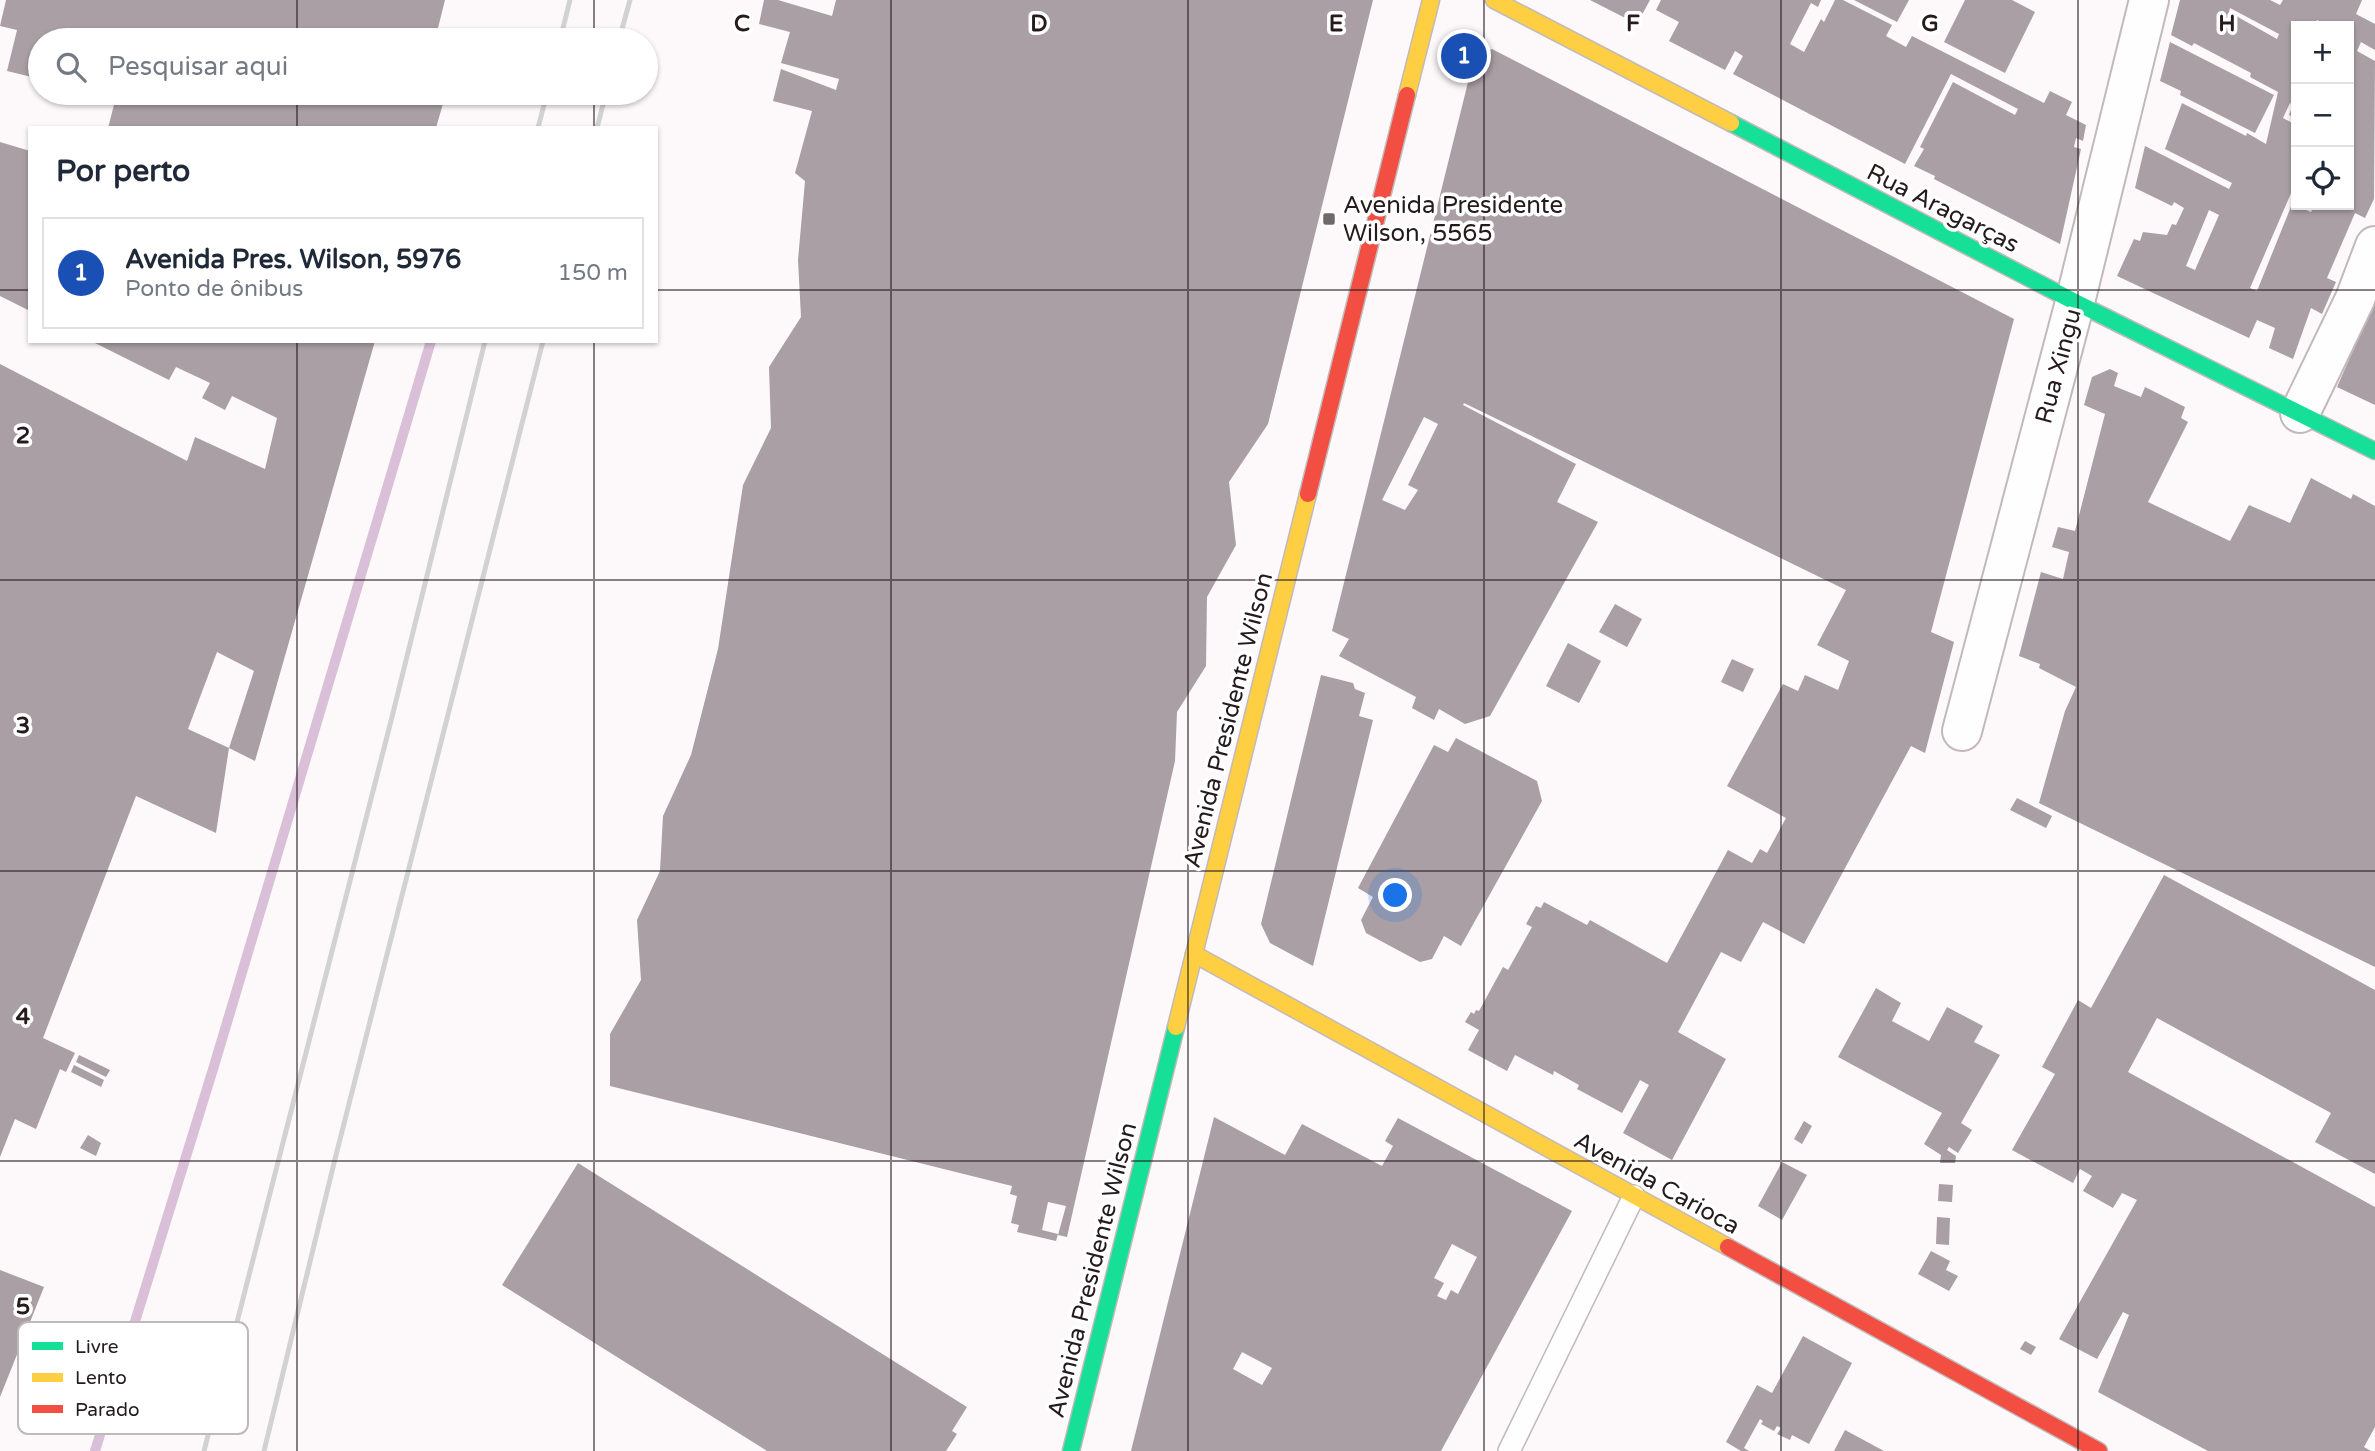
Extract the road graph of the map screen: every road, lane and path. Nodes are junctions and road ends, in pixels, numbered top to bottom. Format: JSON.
{"nodes":[{"id":1,"x":1432,"y":0,"type":"edge"},
{"id":2,"x":1494,"y":0,"type":"edge"},
{"id":3,"x":2149,"y":0,"type":"edge"},
{"id":4,"x":2375,"y":246,"type":"edge"},
{"id":5,"x":2075,"y":302,"type":"junction"},
{"id":6,"x":2300,"y":413,"type":"junction"},
{"id":7,"x":2375,"y":451,"type":"edge"},
{"id":8,"x":1962,"y":731,"type":"dead end"},
{"id":9,"x":1194,"y":954,"type":"junction"},
{"id":10,"x":1634,"y":1196,"type":"junction"},
{"id":11,"x":1070,"y":1451,"type":"edge"},
{"id":12,"x":1509,"y":1451,"type":"edge"},
{"id":13,"x":2099,"y":1451,"type":"edge"}],
"edges":[{"from":1,"to":9,"type":"street","name":"Avenida Presidente Wilson"},
{"from":2,"to":5,"type":"street","name":"Rua Aragarças"},
{"from":3,"to":5,"type":"street","name":"Rua Xingu"},
{"from":4,"to":6,"type":"street"},
{"from":5,"to":6,"type":"street","name":"Rua Aragarças"},
{"from":5,"to":8,"type":"street","name":"Rua Xingu"},
{"from":6,"to":7,"type":"street","name":"Rua Aragarças"},
{"from":9,"to":10,"type":"street","name":"Avenida Carioca"},
{"from":9,"to":11,"type":"street","name":"Avenida Presidente Wilson"},
{"from":10,"to":12,"type":"lane"},
{"from":10,"to":13,"type":"street","name":"Avenida Carioca"}]}
